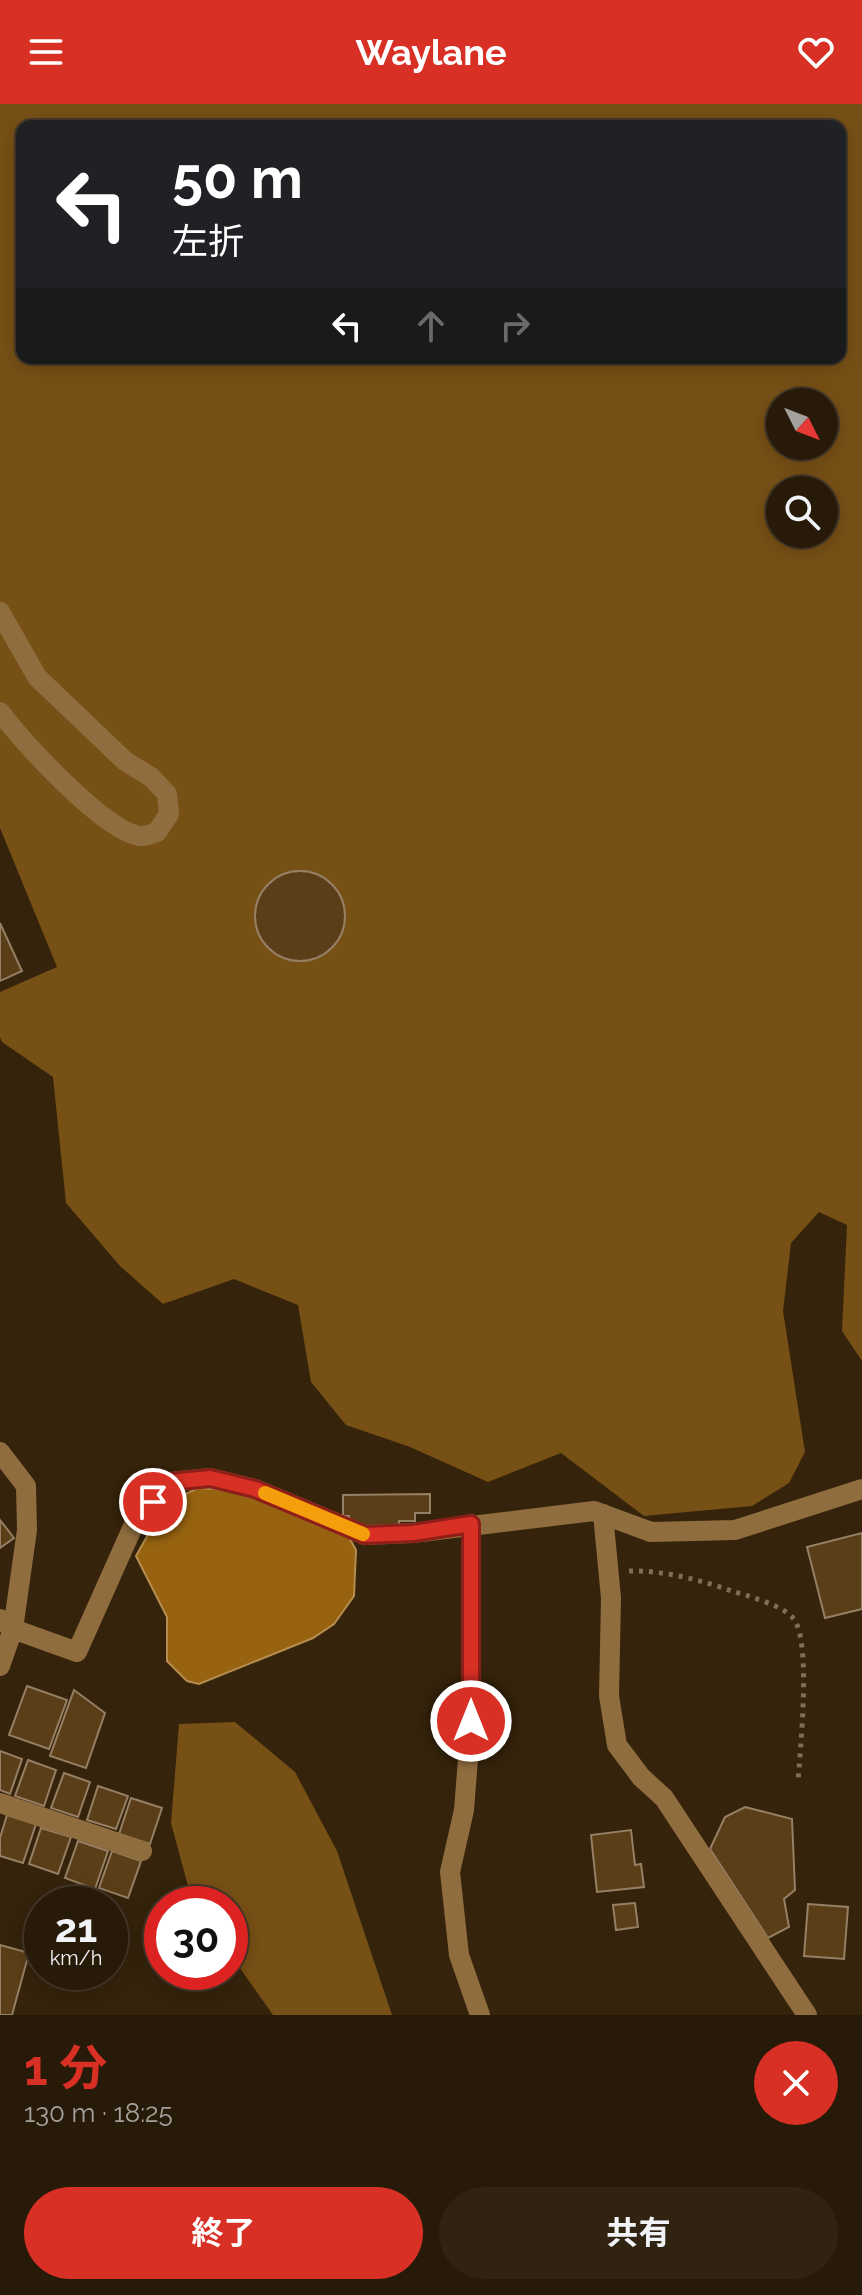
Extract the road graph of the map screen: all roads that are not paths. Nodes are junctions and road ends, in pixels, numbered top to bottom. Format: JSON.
{"nodes":[{"id":1,"x":0,"y":612,"type":"edge"},
{"id":2,"x":0,"y":712,"type":"edge"},
{"id":3,"x":0,"y":1452,"type":"edge"},
{"id":4,"x":862,"y":1489,"type":"edge"},
{"id":5,"x":603,"y":1514,"type":"junction"},
{"id":6,"x":471,"y":1524,"type":"junction"},
{"id":7,"x":7,"y":1624,"type":"edge"},
{"id":8,"x":0,"y":1666,"type":"edge"},
{"id":9,"x":0,"y":1803,"type":"edge"},
{"id":10,"x":142,"y":1851,"type":"dead end"},
{"id":11,"x":480,"y":2015,"type":"edge"},
{"id":12,"x":807,"y":2015,"type":"edge"}],
"edges":[{"from":1,"to":2,"type":"street"},
{"from":3,"to":7,"type":"street"},
{"from":4,"to":5,"type":"street"},
{"from":5,"to":6,"type":"street"},
{"from":5,"to":12,"type":"street"},
{"from":6,"to":7,"type":"street"},
{"from":6,"to":11,"type":"street"},
{"from":7,"to":8,"type":"street"},
{"from":9,"to":10,"type":"street"}]}
